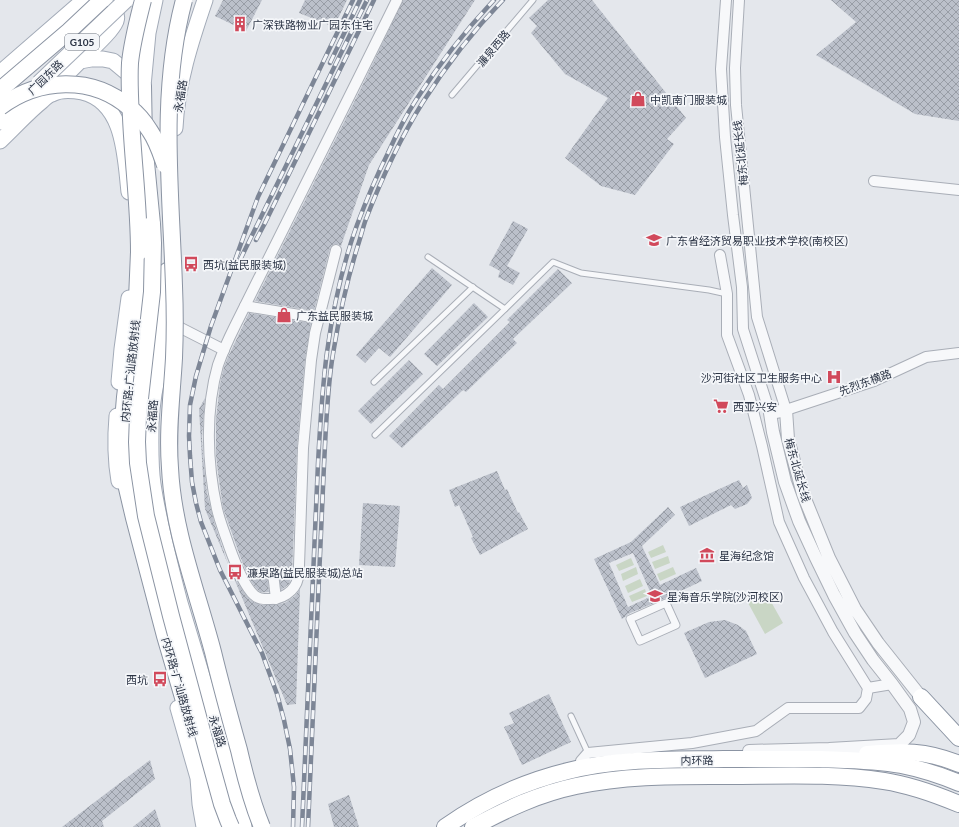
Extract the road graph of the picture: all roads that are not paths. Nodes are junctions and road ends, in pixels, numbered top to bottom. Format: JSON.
{"nodes":[{"id":1,"x":84,"y":0,"type":"edge"},
{"id":2,"x":102,"y":0,"type":"edge"},
{"id":3,"x":126,"y":0,"type":"edge"},
{"id":4,"x":144,"y":0,"type":"edge"},
{"id":5,"x":155,"y":0,"type":"edge"},
{"id":6,"x":184,"y":0,"type":"edge"},
{"id":7,"x":189,"y":0,"type":"edge"},
{"id":8,"x":205,"y":0,"type":"edge"},
{"id":9,"x":397,"y":0,"type":"edge"},
{"id":10,"x":533,"y":0,"type":"edge"},
{"id":11,"x":726,"y":0,"type":"edge"},
{"id":12,"x":739,"y":0,"type":"edge"},
{"id":13,"x":80,"y":61,"type":"junction"},
{"id":14,"x":31,"y":70,"type":"junction"},
{"id":15,"x":0,"y":73,"type":"edge"},
{"id":16,"x":0,"y":82,"type":"edge"},
{"id":17,"x":142,"y":86,"type":"junction"},
{"id":18,"x":0,"y":90,"type":"edge"},
{"id":19,"x":0,"y":95,"type":"edge"},
{"id":20,"x":452,"y":95,"type":"dead end"},
{"id":21,"x":0,"y":107,"type":"edge"},
{"id":22,"x":34,"y":107,"type":"junction"},
{"id":23,"x":0,"y":122,"type":"edge"},
{"id":24,"x":0,"y":141,"type":"edge"},
{"id":25,"x":125,"y":154,"type":"junction"},
{"id":26,"x":169,"y":176,"type":"junction"},
{"id":27,"x":874,"y":181,"type":"dead end"},
{"id":28,"x":959,"y":190,"type":"edge"},
{"id":29,"x":748,"y":222,"type":"junction"},
{"id":30,"x":734,"y":224,"type":"junction"},
{"id":31,"x":336,"y":250,"type":"dead end"},
{"id":32,"x":720,"y":255,"type":"dead end"},
{"id":33,"x":428,"y":256,"type":"dead end"},
{"id":34,"x":473,"y":287,"type":"junction"},
{"id":35,"x":727,"y":294,"type":"junction"},
{"id":36,"x":245,"y":306,"type":"junction"},
{"id":37,"x":505,"y":309,"type":"junction"},
{"id":38,"x":318,"y":318,"type":"junction"},
{"id":39,"x":175,"y":325,"type":"junction"},
{"id":40,"x":743,"y":329,"type":"junction"},
{"id":41,"x":727,"y":335,"type":"junction"},
{"id":42,"x":224,"y":350,"type":"junction"},
{"id":43,"x":959,"y":353,"type":"edge"},
{"id":44,"x":156,"y":380,"type":"junction"},
{"id":45,"x":374,"y":382,"type":"dead end"},
{"id":46,"x":786,"y":410,"type":"junction"},
{"id":47,"x":770,"y":413,"type":"junction"},
{"id":48,"x":375,"y":435,"type":"dead end"},
{"id":49,"x":273,"y":573,"type":"dead end"},
{"id":50,"x":276,"y":599,"type":"junction"},
{"id":51,"x":630,"y":619,"type":"joint"},
{"id":52,"x":892,"y":684,"type":"junction"},
{"id":53,"x":868,"y":688,"type":"junction"},
{"id":54,"x":921,"y":697,"type":"joint"},
{"id":55,"x":571,"y":716,"type":"dead end"},
{"id":56,"x":959,"y":738,"type":"edge"},
{"id":57,"x":222,"y":743,"type":"junction"},
{"id":58,"x":584,"y":757,"type":"junction"},
{"id":59,"x":786,"y":759,"type":"junction"},
{"id":60,"x":959,"y":764,"type":"edge"},
{"id":61,"x":959,"y":783,"type":"edge"},
{"id":62,"x":959,"y":804,"type":"edge"},
{"id":63,"x":204,"y":827,"type":"edge"},
{"id":64,"x":218,"y":827,"type":"edge"},
{"id":65,"x":230,"y":827,"type":"edge"},
{"id":66,"x":244,"y":827,"type":"edge"},
{"id":67,"x":262,"y":827,"type":"edge"},
{"id":68,"x":440,"y":827,"type":"edge"},
{"id":69,"x":445,"y":827,"type":"edge"},
{"id":70,"x":473,"y":827,"type":"edge"}],
"edges":[{"from":1,"to":15,"type":"main road"},
{"from":2,"to":18,"type":"highway","bridge":true},
{"from":3,"to":23,"type":"main road","name":"广园东路","number":"G105","bridge":true},
{"from":4,"to":64,"type":"highway","name":"内环路-广汕路放射线","bridge":true},
{"from":5,"to":17,"type":"main road"},
{"from":6,"to":26,"type":"highway","bridge":true},
{"from":7,"to":44,"type":"highway","bridge":true},
{"from":8,"to":39,"type":"main road","name":"永福路"},
{"from":9,"to":36,"type":"street"},
{"from":10,"to":20,"type":"lane","name":"濂泉西路"},
{"from":11,"to":30,"type":"street","name":"梅东北延长线"},
{"from":12,"to":29,"type":"street","name":"梅东北延长线"},
{"from":13,"to":14,"type":"main road"},
{"from":13,"to":17,"type":"main road"},
{"from":13,"to":22,"type":"main road"},
{"from":14,"to":16,"type":"main road"},
{"from":14,"to":19,"type":"main road"},
{"from":17,"to":25,"type":"main road"},
{"from":17,"to":65,"type":"highway","bridge":true},
{"from":21,"to":26,"type":"highway","bridge":true},
{"from":22,"to":24,"type":"main road"},
{"from":22,"to":25,"type":"main road"},
{"from":25,"to":63,"type":"main road"},
{"from":26,"to":67,"type":"highway","bridge":true},
{"from":27,"to":28,"type":"street"},
{"from":29,"to":30,"type":"street"},
{"from":29,"to":46,"type":"street","name":"梅东北延长线"},
{"from":30,"to":40,"type":"street","name":"梅东北延长线"},
{"from":31,"to":38,"type":"street"},
{"from":32,"to":35,"type":"street"},
{"from":33,"to":34,"type":"lane"},
{"from":34,"to":37,"type":"lane"},
{"from":34,"to":45,"type":"lane"},
{"from":35,"to":37,"type":"lane"},
{"from":35,"to":41,"type":"street"},
{"from":36,"to":38,"type":"street"},
{"from":36,"to":42,"type":"street"},
{"from":37,"to":48,"type":"lane"},
{"from":38,"to":50,"type":"street"},
{"from":39,"to":42,"type":"street"},
{"from":39,"to":44,"type":"main road","name":"永福路"},
{"from":40,"to":41,"type":"street"},
{"from":40,"to":47,"type":"street","name":"梅东北延长线"},
{"from":41,"to":53,"type":"street"},
{"from":42,"to":50,"type":"street"},
{"from":43,"to":46,"type":"street","name":"先烈东横路"},
{"from":44,"to":57,"type":"main road","name":"永福路"},
{"from":46,"to":47,"type":"street","name":"先烈东横路"},
{"from":46,"to":54,"type":"street","name":"梅东北延长线"},
{"from":47,"to":52,"type":"street","name":"梅东北延长线"},
{"from":49,"to":50,"type":"street"},
{"from":51,"to":51,"type":"street"},
{"from":52,"to":53,"type":"street"},
{"from":52,"to":58,"type":"street","name":"梅东北延长线"},
{"from":53,"to":58,"type":"street"},
{"from":54,"to":56,"type":"highway"},
{"from":55,"to":58,"type":"lane"},
{"from":57,"to":65,"type":"highway"},
{"from":57,"to":66,"type":"main road","name":"永福路"},
{"from":58,"to":68,"type":"street"},
{"from":59,"to":60,"type":"highway"},
{"from":59,"to":61,"type":"highway","name":"内环路"},
{"from":59,"to":69,"type":"highway","name":"内环路"},
{"from":62,"to":70,"type":"highway","name":"内环路"}]}
